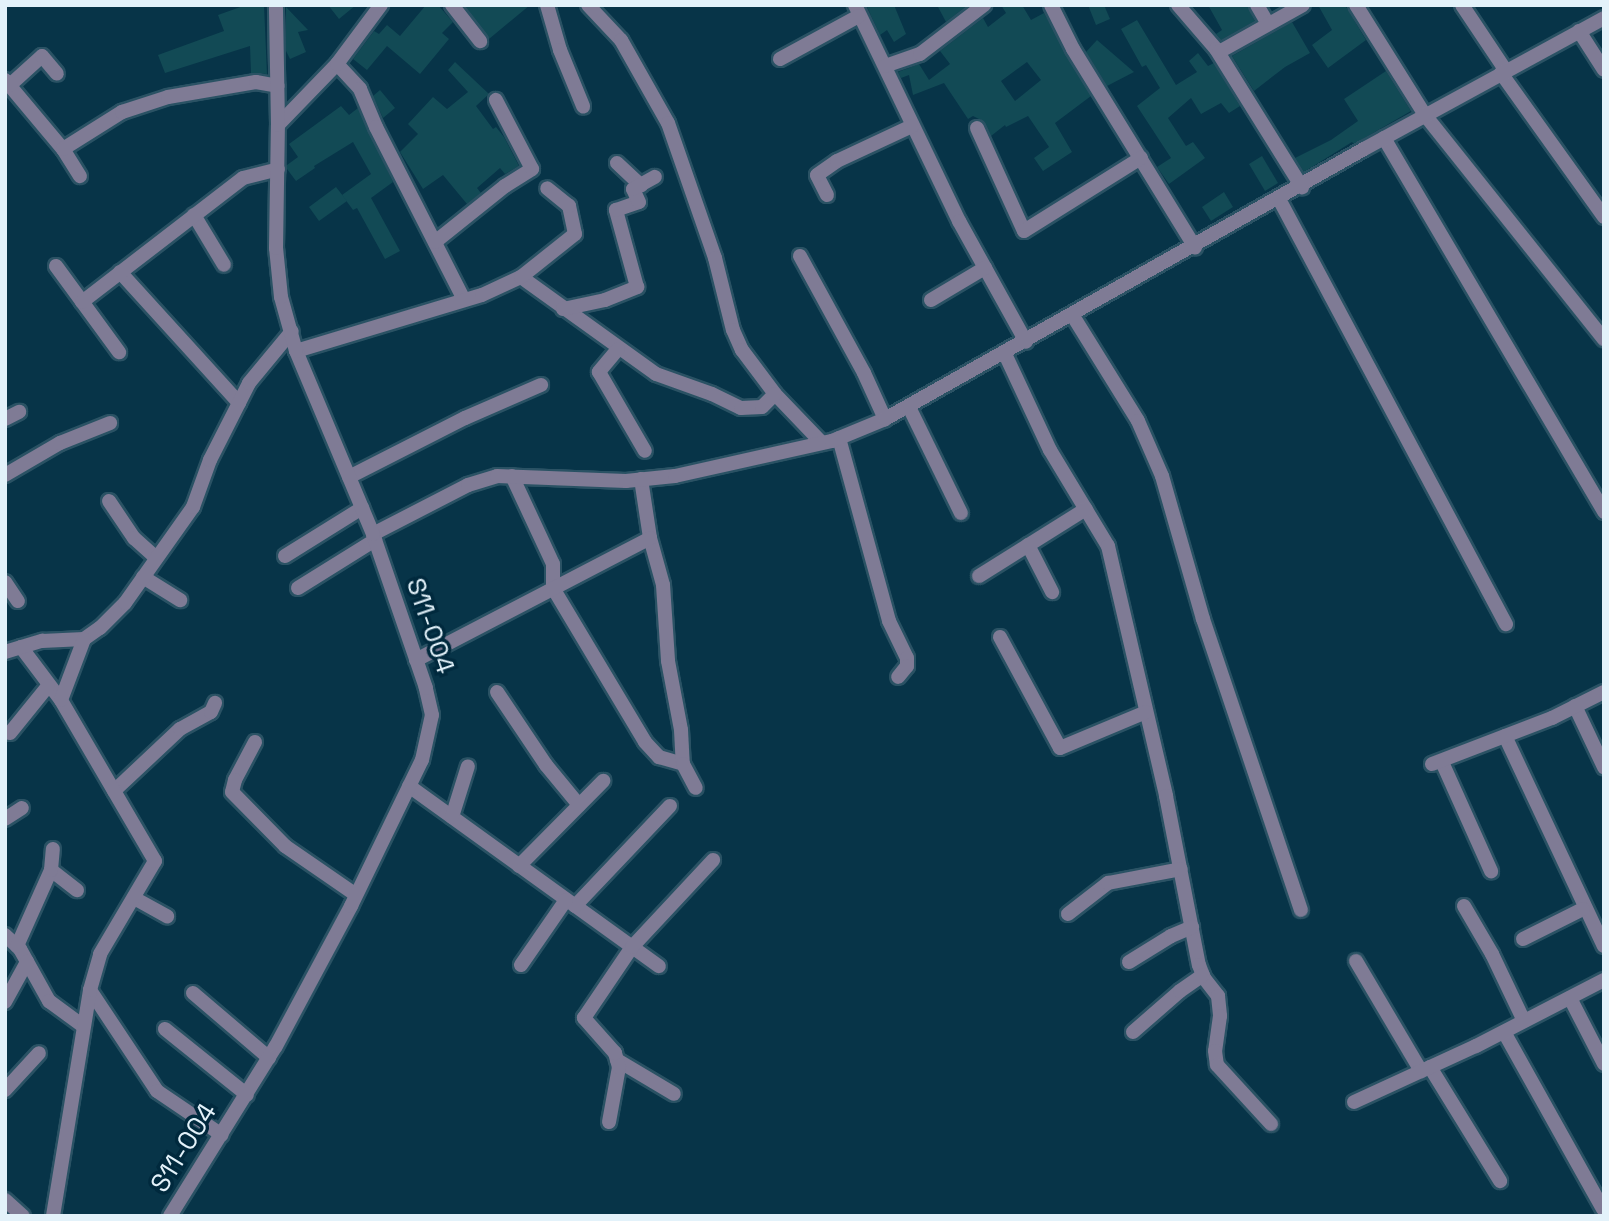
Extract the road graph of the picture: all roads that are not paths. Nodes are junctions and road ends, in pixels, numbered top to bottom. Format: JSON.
{"nodes":[{"id":1,"x":276,"y":5,"type":"edge"},
{"id":2,"x":381,"y":5,"type":"edge"},
{"id":3,"x":452,"y":5,"type":"edge"},
{"id":4,"x":547,"y":5,"type":"edge"},
{"id":5,"x":984,"y":5,"type":"edge"},
{"id":6,"x":1051,"y":5,"type":"edge"},
{"id":7,"x":1178,"y":5,"type":"edge"},
{"id":8,"x":1257,"y":5,"type":"edge"},
{"id":9,"x":1303,"y":5,"type":"edge"},
{"id":10,"x":1356,"y":5,"type":"edge"},
{"id":11,"x":1462,"y":5,"type":"edge"},
{"id":12,"x":598,"y":8,"type":"edge"},
{"id":13,"x":857,"y":10,"type":"edge"},
{"id":14,"x":1604,"y":18,"type":"edge"},
{"id":15,"x":1268,"y":24,"type":"junction"},
{"id":16,"x":1580,"y":31,"type":"junction"},
{"id":17,"x":481,"y":41,"type":"dead end"},
{"id":18,"x":1219,"y":52,"type":"junction"},
{"id":19,"x":780,"y":59,"type":"dead end"},
{"id":20,"x":337,"y":64,"type":"junction"},
{"id":21,"x":885,"y":66,"type":"junction"},
{"id":22,"x":1604,"y":70,"type":"edge"},
{"id":23,"x":1503,"y":72,"type":"junction"},
{"id":24,"x":57,"y":74,"type":"dead end"},
{"id":25,"x":7,"y":82,"type":"edge"},
{"id":26,"x":278,"y":86,"type":"junction"},
{"id":27,"x":496,"y":100,"type":"dead end"},
{"id":28,"x":583,"y":106,"type":"dead end"},
{"id":29,"x":1425,"y":115,"type":"junction"},
{"id":30,"x":278,"y":125,"type":"junction"},
{"id":31,"x":912,"y":126,"type":"junction"},
{"id":32,"x":977,"y":128,"type":"dead end"},
{"id":33,"x":1384,"y":138,"type":"junction"},
{"id":34,"x":63,"y":149,"type":"junction"},
{"id":35,"x":1141,"y":158,"type":"junction"},
{"id":36,"x":617,"y":163,"type":"dead end"},
{"id":37,"x":278,"y":169,"type":"junction"},
{"id":38,"x":80,"y":176,"type":"dead end"},
{"id":39,"x":655,"y":177,"type":"dead end"},
{"id":40,"x":641,"y":185,"type":"junction"},
{"id":41,"x":1302,"y":187,"type":"junction"},
{"id":42,"x":547,"y":188,"type":"dead end"},
{"id":43,"x":827,"y":195,"type":"dead end"},
{"id":44,"x":1279,"y":199,"type":"junction"},
{"id":45,"x":194,"y":215,"type":"junction"},
{"id":46,"x":1604,"y":217,"type":"edge"},
{"id":47,"x":435,"y":243,"type":"junction"},
{"id":48,"x":1195,"y":247,"type":"junction"},
{"id":49,"x":800,"y":256,"type":"dead end"},
{"id":50,"x":224,"y":264,"type":"dead end"},
{"id":51,"x":56,"y":266,"type":"dead end"},
{"id":52,"x":985,"y":268,"type":"junction"},
{"id":53,"x":120,"y":272,"type":"junction"},
{"id":54,"x":521,"y":277,"type":"junction"},
{"id":55,"x":463,"y":298,"type":"junction"},
{"id":56,"x":931,"y":300,"type":"dead end"},
{"id":57,"x":82,"y":302,"type":"junction"},
{"id":58,"x":562,"y":309,"type":"junction"},
{"id":59,"x":1073,"y":316,"type":"junction"},
{"id":60,"x":292,"y":331,"type":"junction"},
{"id":61,"x":1604,"y":339,"type":"edge"},
{"id":62,"x":1026,"y":342,"type":"junction"},
{"id":63,"x":618,"y":349,"type":"junction"},
{"id":64,"x":296,"y":351,"type":"junction"},
{"id":65,"x":119,"y":352,"type":"dead end"},
{"id":66,"x":1005,"y":354,"type":"junction"},
{"id":67,"x":541,"y":385,"type":"dead end"},
{"id":68,"x":775,"y":394,"type":"junction"},
{"id":69,"x":239,"y":403,"type":"junction"},
{"id":70,"x":909,"y":407,"type":"junction"},
{"id":71,"x":885,"y":419,"type":"junction"},
{"id":72,"x":110,"y":423,"type":"dead end"},
{"id":73,"x":839,"y":438,"type":"junction"},
{"id":74,"x":821,"y":442,"type":"junction"},
{"id":75,"x":645,"y":451,"type":"dead end"},
{"id":76,"x":5,"y":475,"type":"edge"},
{"id":77,"x":512,"y":476,"type":"junction"},
{"id":78,"x":349,"y":477,"type":"junction"},
{"id":79,"x":641,"y":480,"type":"junction"},
{"id":80,"x":109,"y":501,"type":"dead end"},
{"id":81,"x":362,"y":508,"type":"junction"},
{"id":82,"x":1086,"y":509,"type":"junction"},
{"id":83,"x":1604,"y":512,"type":"edge"},
{"id":84,"x":961,"y":513,"type":"dead end"},
{"id":85,"x":374,"y":537,"type":"junction"},
{"id":86,"x":650,"y":538,"type":"junction"},
{"id":87,"x":1028,"y":545,"type":"junction"},
{"id":88,"x":285,"y":556,"type":"dead end"},
{"id":89,"x":156,"y":558,"type":"junction"},
{"id":90,"x":979,"y":576,"type":"dead end"},
{"id":91,"x":143,"y":577,"type":"junction"},
{"id":92,"x":5,"y":582,"type":"edge"},
{"id":93,"x":298,"y":588,"type":"dead end"},
{"id":94,"x":554,"y":588,"type":"junction"},
{"id":95,"x":1052,"y":592,"type":"dead end"},
{"id":96,"x":180,"y":600,"type":"dead end"},
{"id":97,"x":18,"y":601,"type":"dead end"},
{"id":98,"x":1506,"y":624,"type":"dead end"},
{"id":99,"x":1000,"y":637,"type":"dead end"},
{"id":100,"x":84,"y":639,"type":"junction"},
{"id":101,"x":20,"y":647,"type":"junction"},
{"id":102,"x":5,"y":652,"type":"edge"},
{"id":103,"x":416,"y":660,"type":"junction"},
{"id":104,"x":898,"y":677,"type":"dead end"},
{"id":105,"x":48,"y":686,"type":"junction"},
{"id":106,"x":497,"y":692,"type":"dead end"},
{"id":107,"x":1604,"y":692,"type":"edge"},
{"id":108,"x":61,"y":700,"type":"junction"},
{"id":109,"x":215,"y":703,"type":"dead end"},
{"id":110,"x":1575,"y":706,"type":"junction"},
{"id":111,"x":1146,"y":712,"type":"junction"},
{"id":112,"x":10,"y":733,"type":"dead end"},
{"id":113,"x":1505,"y":736,"type":"junction"},
{"id":114,"x":255,"y":742,"type":"dead end"},
{"id":115,"x":683,"y":764,"type":"junction"},
{"id":116,"x":467,"y":766,"type":"dead end"},
{"id":117,"x":1604,"y":767,"type":"edge"},
{"id":118,"x":603,"y":781,"type":"dead end"},
{"id":119,"x":409,"y":786,"type":"junction"},
{"id":120,"x":695,"y":788,"type":"dead end"},
{"id":121,"x":114,"y":791,"type":"junction"},
{"id":122,"x":579,"y":805,"type":"junction"},
{"id":123,"x":670,"y":806,"type":"dead end"},
{"id":124,"x":22,"y":808,"type":"dead end"},
{"id":125,"x":452,"y":817,"type":"junction"},
{"id":126,"x":5,"y":819,"type":"edge"},
{"id":127,"x":53,"y":849,"type":"dead end"},
{"id":128,"x":713,"y":860,"type":"dead end"},
{"id":129,"x":519,"y":866,"type":"junction"},
{"id":130,"x":1181,"y":869,"type":"junction"},
{"id":131,"x":51,"y":870,"type":"junction"},
{"id":132,"x":1491,"y":871,"type":"dead end"},
{"id":133,"x":77,"y":891,"type":"dead end"},
{"id":134,"x":356,"y":895,"type":"junction"},
{"id":135,"x":134,"y":898,"type":"junction"},
{"id":136,"x":570,"y":903,"type":"junction"},
{"id":137,"x":1464,"y":906,"type":"dead end"},
{"id":138,"x":1583,"y":909,"type":"junction"},
{"id":139,"x":1301,"y":910,"type":"dead end"},
{"id":140,"x":1068,"y":914,"type":"dead end"},
{"id":141,"x":167,"y":916,"type":"dead end"},
{"id":142,"x":1192,"y":927,"type":"junction"},
{"id":143,"x":5,"y":935,"type":"edge"},
{"id":144,"x":1523,"y":939,"type":"dead end"},
{"id":145,"x":16,"y":946,"type":"junction"},
{"id":146,"x":1604,"y":946,"type":"edge"},
{"id":147,"x":632,"y":947,"type":"junction"},
{"id":148,"x":1356,"y":961,"type":"dead end"},
{"id":149,"x":27,"y":962,"type":"junction"},
{"id":150,"x":1129,"y":962,"type":"dead end"},
{"id":151,"x":521,"y":965,"type":"dead end"},
{"id":152,"x":659,"y":966,"type":"dead end"},
{"id":153,"x":1203,"y":975,"type":"junction"},
{"id":154,"x":1604,"y":980,"type":"edge"},
{"id":155,"x":90,"y":990,"type":"junction"},
{"id":156,"x":193,"y":993,"type":"dead end"},
{"id":157,"x":1570,"y":998,"type":"junction"},
{"id":158,"x":5,"y":1002,"type":"edge"},
{"id":159,"x":1524,"y":1021,"type":"junction"},
{"id":160,"x":83,"y":1026,"type":"junction"},
{"id":161,"x":165,"y":1029,"type":"dead end"},
{"id":162,"x":1133,"y":1032,"type":"dead end"},
{"id":163,"x":1504,"y":1032,"type":"junction"},
{"id":164,"x":39,"y":1053,"type":"dead end"},
{"id":165,"x":269,"y":1058,"type":"junction"},
{"id":166,"x":617,"y":1060,"type":"junction"},
{"id":167,"x":1604,"y":1064,"type":"edge"},
{"id":168,"x":1425,"y":1069,"type":"junction"},
{"id":169,"x":5,"y":1090,"type":"edge"},
{"id":170,"x":674,"y":1094,"type":"dead end"},
{"id":171,"x":247,"y":1095,"type":"junction"},
{"id":172,"x":1354,"y":1102,"type":"dead end"},
{"id":173,"x":609,"y":1122,"type":"dead end"},
{"id":174,"x":1271,"y":1124,"type":"dead end"},
{"id":175,"x":222,"y":1135,"type":"junction"},
{"id":176,"x":1500,"y":1181,"type":"dead end"},
{"id":177,"x":5,"y":1200,"type":"edge"},
{"id":178,"x":1603,"y":1209,"type":"edge"},
{"id":179,"x":23,"y":1216,"type":"edge"},
{"id":180,"x":53,"y":1216,"type":"edge"},
{"id":181,"x":170,"y":1216,"type":"edge"}],
"edges":[{"from":1,"to":26,"type":"street","name":"S11-004"},
{"from":2,"to":20,"type":"street"},
{"from":3,"to":17,"type":"street"},
{"from":4,"to":28,"type":"street"},
{"from":5,"to":21,"type":"street"},
{"from":6,"to":35,"type":"street"},
{"from":7,"to":18,"type":"street"},
{"from":8,"to":15,"type":"street"},
{"from":9,"to":15,"type":"street"},
{"from":10,"to":29,"type":"street"},
{"from":11,"to":23,"type":"street"},
{"from":12,"to":68,"type":"street"},
{"from":13,"to":19,"type":"street"},
{"from":13,"to":21,"type":"street"},
{"from":14,"to":16,"type":"street"},
{"from":15,"to":18,"type":"street"},
{"from":16,"to":22,"type":"street"},
{"from":16,"to":23,"type":"street"},
{"from":18,"to":41,"type":"street"},
{"from":20,"to":30,"type":"street"},
{"from":20,"to":47,"type":"street"},
{"from":21,"to":31,"type":"street"},
{"from":23,"to":29,"type":"street"},
{"from":23,"to":46,"type":"street"},
{"from":24,"to":25,"type":"street"},
{"from":25,"to":34,"type":"street"},
{"from":26,"to":30,"type":"street","name":"S11-004"},
{"from":26,"to":34,"type":"street"},
{"from":27,"to":47,"type":"street"},
{"from":29,"to":33,"type":"street"},
{"from":29,"to":61,"type":"street"},
{"from":30,"to":37,"type":"street","name":"S11-004"},
{"from":31,"to":43,"type":"street"},
{"from":31,"to":52,"type":"street"},
{"from":32,"to":35,"type":"street"},
{"from":33,"to":41,"type":"street"},
{"from":33,"to":83,"type":"street"},
{"from":34,"to":38,"type":"street"},
{"from":35,"to":48,"type":"street"},
{"from":36,"to":40,"type":"street"},
{"from":37,"to":45,"type":"street"},
{"from":37,"to":60,"type":"street","name":"S11-004"},
{"from":39,"to":40,"type":"street"},
{"from":40,"to":58,"type":"street"},
{"from":41,"to":44,"type":"street"},
{"from":42,"to":54,"type":"street"},
{"from":44,"to":48,"type":"street"},
{"from":44,"to":98,"type":"street"},
{"from":45,"to":50,"type":"street"},
{"from":45,"to":53,"type":"street"},
{"from":47,"to":55,"type":"street"},
{"from":48,"to":59,"type":"street"},
{"from":49,"to":71,"type":"street"},
{"from":51,"to":57,"type":"street"},
{"from":52,"to":56,"type":"street"},
{"from":52,"to":62,"type":"street"},
{"from":53,"to":57,"type":"street"},
{"from":53,"to":69,"type":"street"},
{"from":54,"to":55,"type":"street"},
{"from":54,"to":58,"type":"street"},
{"from":55,"to":64,"type":"street"},
{"from":57,"to":65,"type":"street"},
{"from":58,"to":63,"type":"street"},
{"from":59,"to":62,"type":"street"},
{"from":59,"to":139,"type":"street"},
{"from":60,"to":64,"type":"street","name":"S11-004"},
{"from":60,"to":69,"type":"street"},
{"from":62,"to":66,"type":"street"},
{"from":63,"to":68,"type":"street"},
{"from":63,"to":75,"type":"street"},
{"from":64,"to":78,"type":"street","name":"S11-004"},
{"from":66,"to":70,"type":"street"},
{"from":66,"to":82,"type":"street"},
{"from":67,"to":78,"type":"street"},
{"from":68,"to":74,"type":"street"},
{"from":69,"to":89,"type":"street"},
{"from":70,"to":71,"type":"street"},
{"from":70,"to":84,"type":"street"},
{"from":71,"to":73,"type":"street"},
{"from":72,"to":76,"type":"street"},
{"from":73,"to":74,"type":"street"},
{"from":73,"to":104,"type":"street"},
{"from":74,"to":79,"type":"street"},
{"from":77,"to":79,"type":"street"},
{"from":77,"to":85,"type":"street"},
{"from":77,"to":94,"type":"street"},
{"from":78,"to":81,"type":"street","name":"S11-004"},
{"from":79,"to":86,"type":"street"},
{"from":80,"to":89,"type":"street"},
{"from":81,"to":85,"type":"street","name":"S11-004"},
{"from":81,"to":88,"type":"street"},
{"from":82,"to":87,"type":"street"},
{"from":82,"to":111,"type":"street"},
{"from":85,"to":93,"type":"street"},
{"from":85,"to":103,"type":"street","name":"S11-004"},
{"from":86,"to":94,"type":"street"},
{"from":86,"to":115,"type":"street"},
{"from":87,"to":90,"type":"street"},
{"from":87,"to":95,"type":"street"},
{"from":89,"to":91,"type":"street"},
{"from":91,"to":96,"type":"street"},
{"from":91,"to":100,"type":"street"},
{"from":92,"to":97,"type":"street"},
{"from":94,"to":103,"type":"street"},
{"from":94,"to":115,"type":"street"},
{"from":99,"to":111,"type":"street"},
{"from":100,"to":101,"type":"street"},
{"from":100,"to":108,"type":"street"},
{"from":101,"to":102,"type":"street"},
{"from":101,"to":105,"type":"street"},
{"from":103,"to":119,"type":"street","name":"S11-004"},
{"from":105,"to":108,"type":"street"},
{"from":105,"to":112,"type":"street"},
{"from":106,"to":122,"type":"street"},
{"from":107,"to":110,"type":"street"},
{"from":108,"to":121,"type":"street"},
{"from":109,"to":121,"type":"street"},
{"from":110,"to":113,"type":"street"},
{"from":110,"to":117,"type":"street"},
{"from":111,"to":130,"type":"street"},
{"from":113,"to":132,"type":"street"},
{"from":113,"to":138,"type":"street"},
{"from":114,"to":134,"type":"street"},
{"from":115,"to":120,"type":"street"},
{"from":116,"to":125,"type":"street"},
{"from":118,"to":122,"type":"street"},
{"from":119,"to":125,"type":"street"},
{"from":119,"to":134,"type":"street","name":"S11-004"},
{"from":121,"to":135,"type":"street"},
{"from":122,"to":129,"type":"street"},
{"from":123,"to":136,"type":"street"},
{"from":124,"to":126,"type":"street"},
{"from":125,"to":129,"type":"street"},
{"from":127,"to":131,"type":"street"},
{"from":128,"to":147,"type":"street"},
{"from":129,"to":136,"type":"street"},
{"from":130,"to":140,"type":"street"},
{"from":130,"to":142,"type":"street"},
{"from":131,"to":133,"type":"street"},
{"from":131,"to":145,"type":"street"},
{"from":134,"to":165,"type":"street","name":"S11-004"},
{"from":135,"to":141,"type":"street"},
{"from":135,"to":155,"type":"street"},
{"from":136,"to":147,"type":"street"},
{"from":136,"to":151,"type":"street"},
{"from":137,"to":159,"type":"street"},
{"from":138,"to":144,"type":"street"},
{"from":138,"to":146,"type":"street"},
{"from":142,"to":150,"type":"street"},
{"from":142,"to":153,"type":"street"},
{"from":143,"to":145,"type":"street"},
{"from":145,"to":149,"type":"street"},
{"from":147,"to":152,"type":"street"},
{"from":147,"to":166,"type":"street"},
{"from":148,"to":168,"type":"street"},
{"from":149,"to":158,"type":"street"},
{"from":149,"to":160,"type":"street"},
{"from":153,"to":162,"type":"street"},
{"from":153,"to":174,"type":"street"},
{"from":154,"to":157,"type":"street"},
{"from":155,"to":160,"type":"street"},
{"from":155,"to":175,"type":"street"},
{"from":156,"to":165,"type":"street"},
{"from":157,"to":159,"type":"street"},
{"from":157,"to":167,"type":"street"},
{"from":159,"to":163,"type":"street"},
{"from":160,"to":180,"type":"street"},
{"from":161,"to":171,"type":"street"},
{"from":163,"to":168,"type":"street"},
{"from":163,"to":178,"type":"street"},
{"from":164,"to":169,"type":"street"},
{"from":165,"to":171,"type":"street","name":"S11-004"},
{"from":166,"to":170,"type":"street"},
{"from":166,"to":173,"type":"street"},
{"from":168,"to":172,"type":"street"},
{"from":168,"to":176,"type":"street"},
{"from":171,"to":175,"type":"street","name":"S11-004"},
{"from":175,"to":181,"type":"street","name":"S11-004"},
{"from":177,"to":179,"type":"street"}]}
